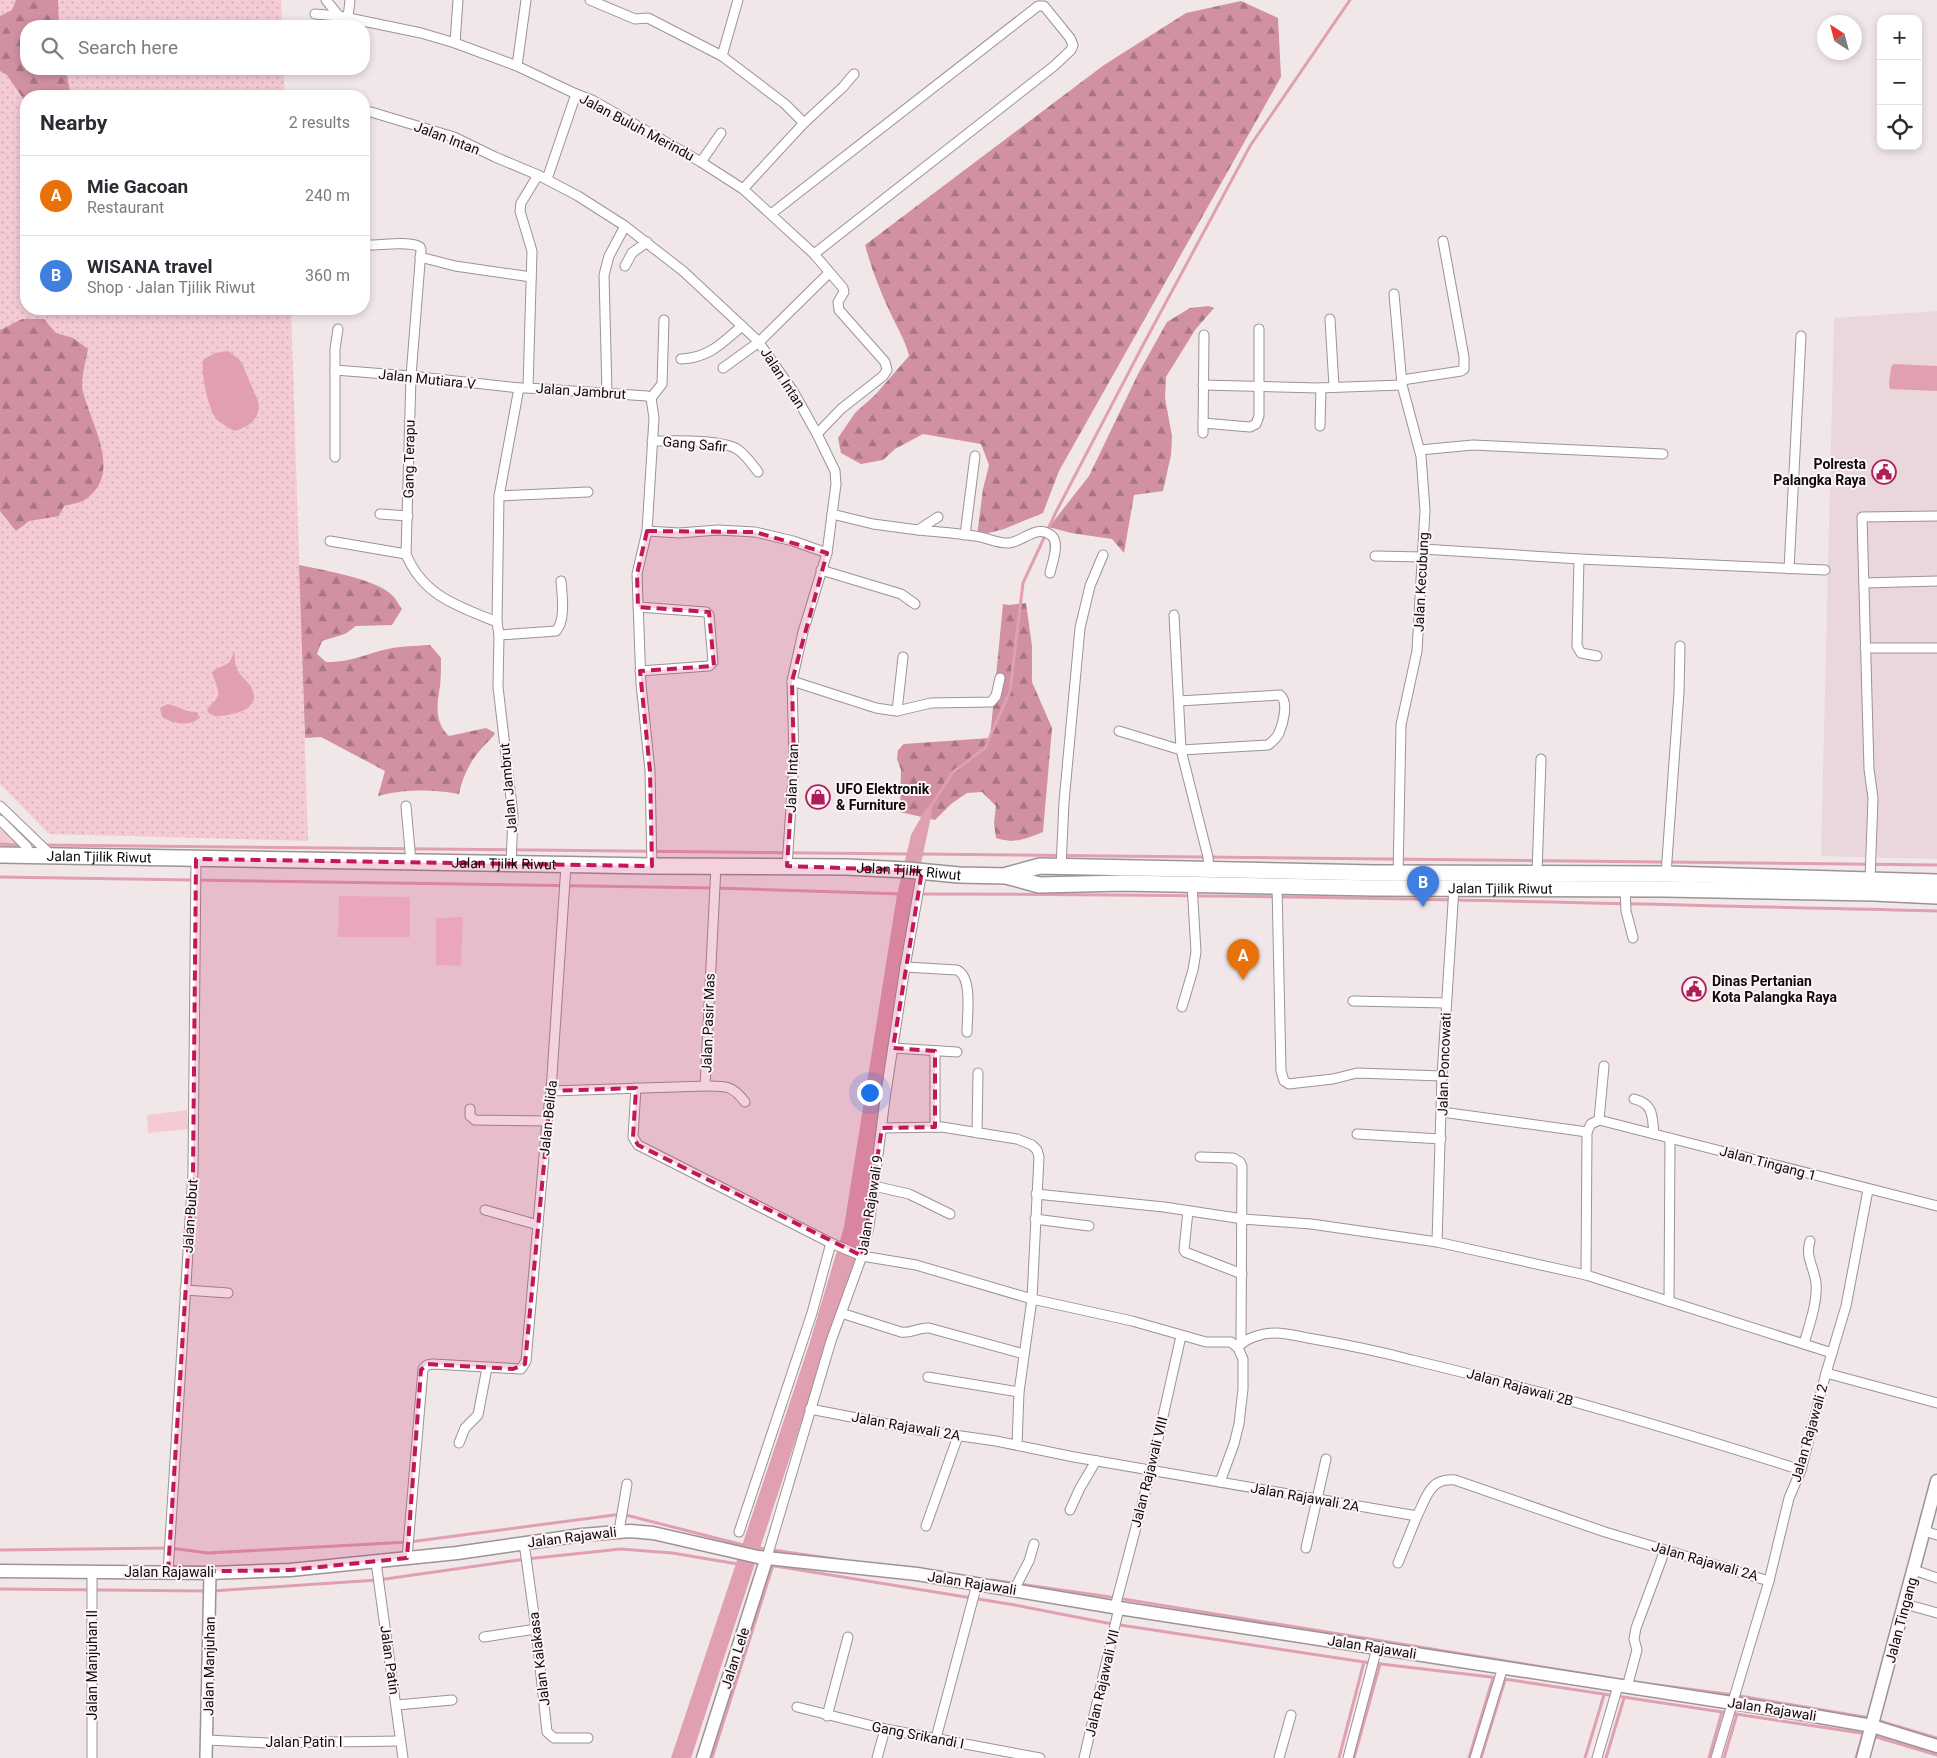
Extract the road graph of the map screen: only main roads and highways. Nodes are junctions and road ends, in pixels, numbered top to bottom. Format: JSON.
{"nodes":[{"id":1,"x":0,"y":855,"type":"edge"},
{"id":2,"x":1006,"y":876,"type":"junction"},
{"id":3,"x":1937,"y":882,"type":"edge"},
{"id":4,"x":1873,"y":884,"type":"junction"},
{"id":5,"x":1937,"y":896,"type":"edge"},
{"id":6,"x":1937,"y":1481,"type":"edge"},
{"id":7,"x":763,"y":1557,"type":"junction"},
{"id":8,"x":0,"y":1570,"type":"edge"},
{"id":9,"x":1872,"y":1726,"type":"junction"},
{"id":10,"x":1937,"y":1746,"type":"edge"},
{"id":11,"x":703,"y":1758,"type":"edge"},
{"id":12,"x":1863,"y":1758,"type":"edge"}],
"edges":[{"from":1,"to":2,"type":"highway","name":"Jalan Tjilik Riwut"},
{"from":2,"to":4,"type":"highway","name":"Jalan Tjilik Riwut"},
{"from":2,"to":4,"type":"highway","name":"Jalan Tjilik Riwut"},
{"from":3,"to":4,"type":"highway","name":"Jalan Tjilik Riwut"},
{"from":4,"to":5,"type":"highway","name":"Jalan Tjilik Riwut"},
{"from":6,"to":9,"type":"main road","name":"Jalan Tingang"},
{"from":7,"to":8,"type":"main road","name":"Jalan Rajawali"},
{"from":7,"to":9,"type":"main road","name":"Jalan Rajawali"},
{"from":7,"to":11,"type":"main road","name":"Jalan Lele"},
{"from":9,"to":10,"type":"main road","name":"Jalan Rajawali"},
{"from":9,"to":12,"type":"main road","name":"Jalan Tingang"}]}
